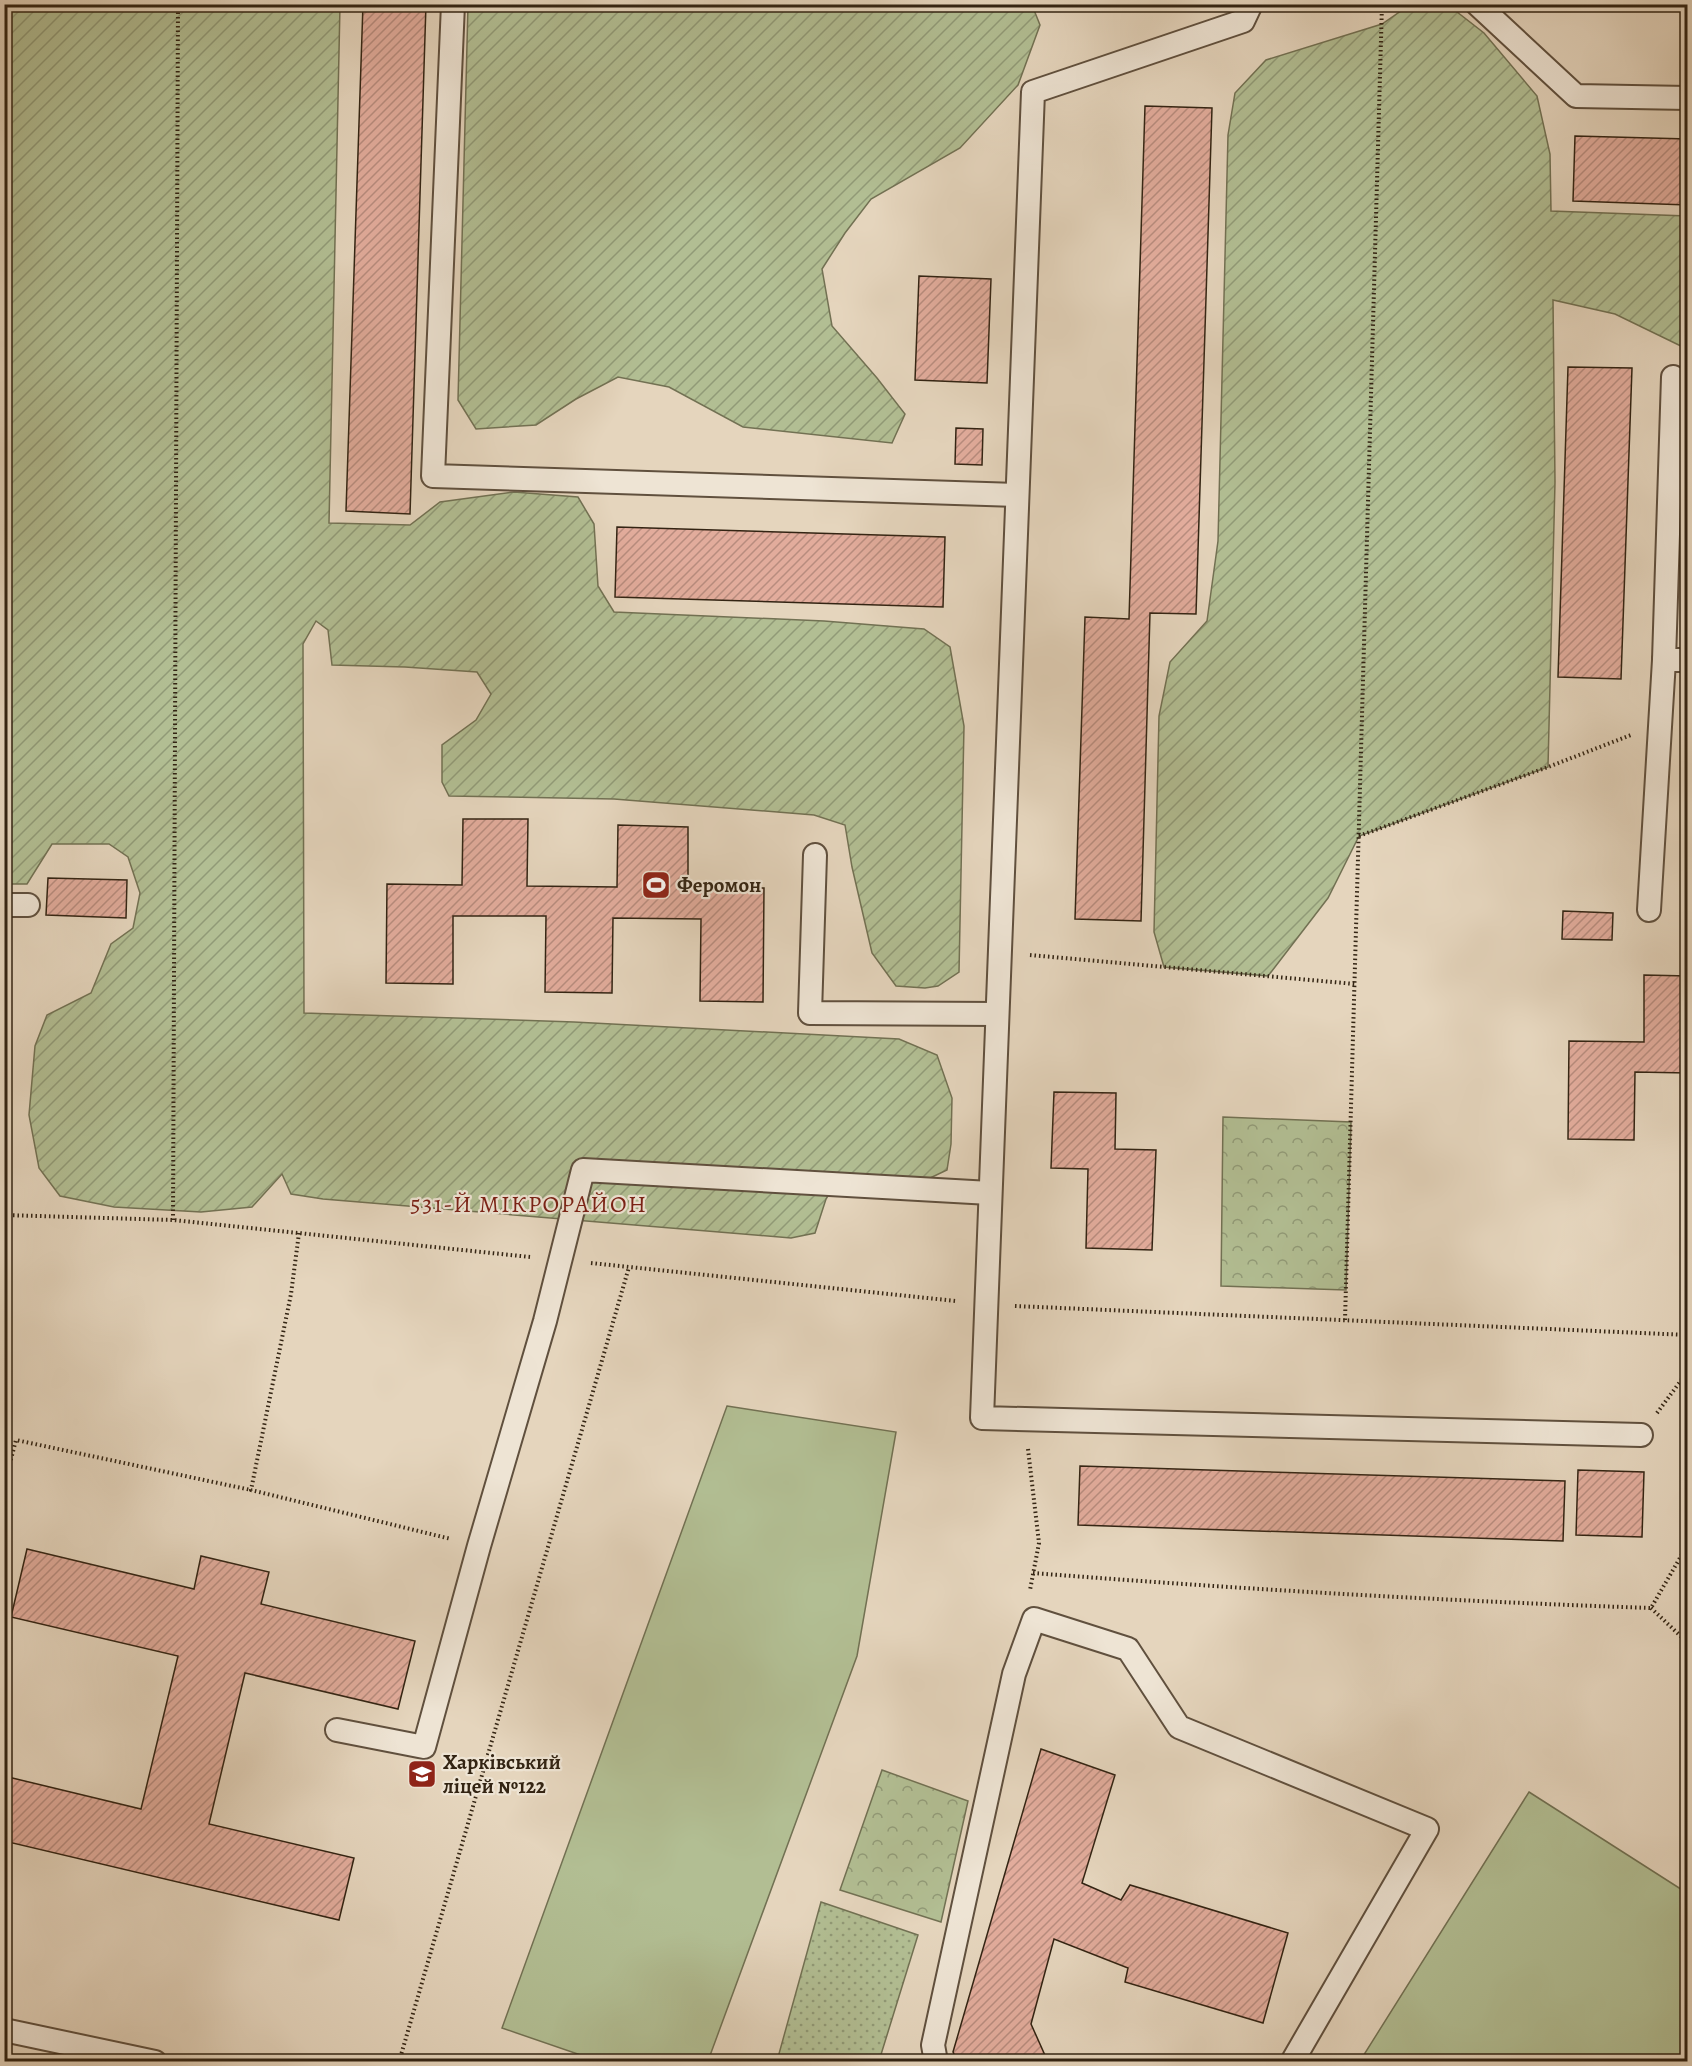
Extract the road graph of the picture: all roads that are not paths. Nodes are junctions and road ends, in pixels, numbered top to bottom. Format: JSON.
{"nodes":[{"id":1,"x":453,"y":4,"type":"edge"},
{"id":2,"x":1251,"y":4,"type":"edge"},
{"id":3,"x":1477,"y":4,"type":"edge"},
{"id":4,"x":1688,"y":98,"type":"edge"},
{"id":5,"x":1673,"y":377,"type":"dead end"},
{"id":6,"x":1017,"y":495,"type":"junction"},
{"id":7,"x":1664,"y":660,"type":"junction"},
{"id":8,"x":1688,"y":660,"type":"edge"},
{"id":9,"x":815,"y":855,"type":"dead end"},
{"id":10,"x":4,"y":905,"type":"edge"},
{"id":11,"x":28,"y":905,"type":"dead end"},
{"id":12,"x":1649,"y":910,"type":"dead end"},
{"id":13,"x":997,"y":1014,"type":"junction"},
{"id":14,"x":990,"y":1193,"type":"junction"},
{"id":15,"x":1641,"y":1435,"type":"road end"},
{"id":16,"x":337,"y":1730,"type":"dead end"},
{"id":17,"x":4,"y":2030,"type":"edge"},
{"id":18,"x":155,"y":2061,"type":"edge"},
{"id":19,"x":936,"y":2061,"type":"edge"},
{"id":20,"x":1292,"y":2061,"type":"edge"}],
"edges":[{"from":1,"to":6,"type":"lane"},
{"from":2,"to":6,"type":"lane"},
{"from":3,"to":4,"type":"lane"},
{"from":5,"to":7,"type":"lane"},
{"from":6,"to":13,"type":"lane"},
{"from":7,"to":8,"type":"lane"},
{"from":7,"to":12,"type":"lane"},
{"from":9,"to":13,"type":"lane"},
{"from":10,"to":11,"type":"lane"},
{"from":13,"to":14,"type":"lane"},
{"from":14,"to":15,"type":"lane"},
{"from":14,"to":16,"type":"lane"},
{"from":17,"to":18,"type":"lane"},
{"from":19,"to":20,"type":"lane"}]}
